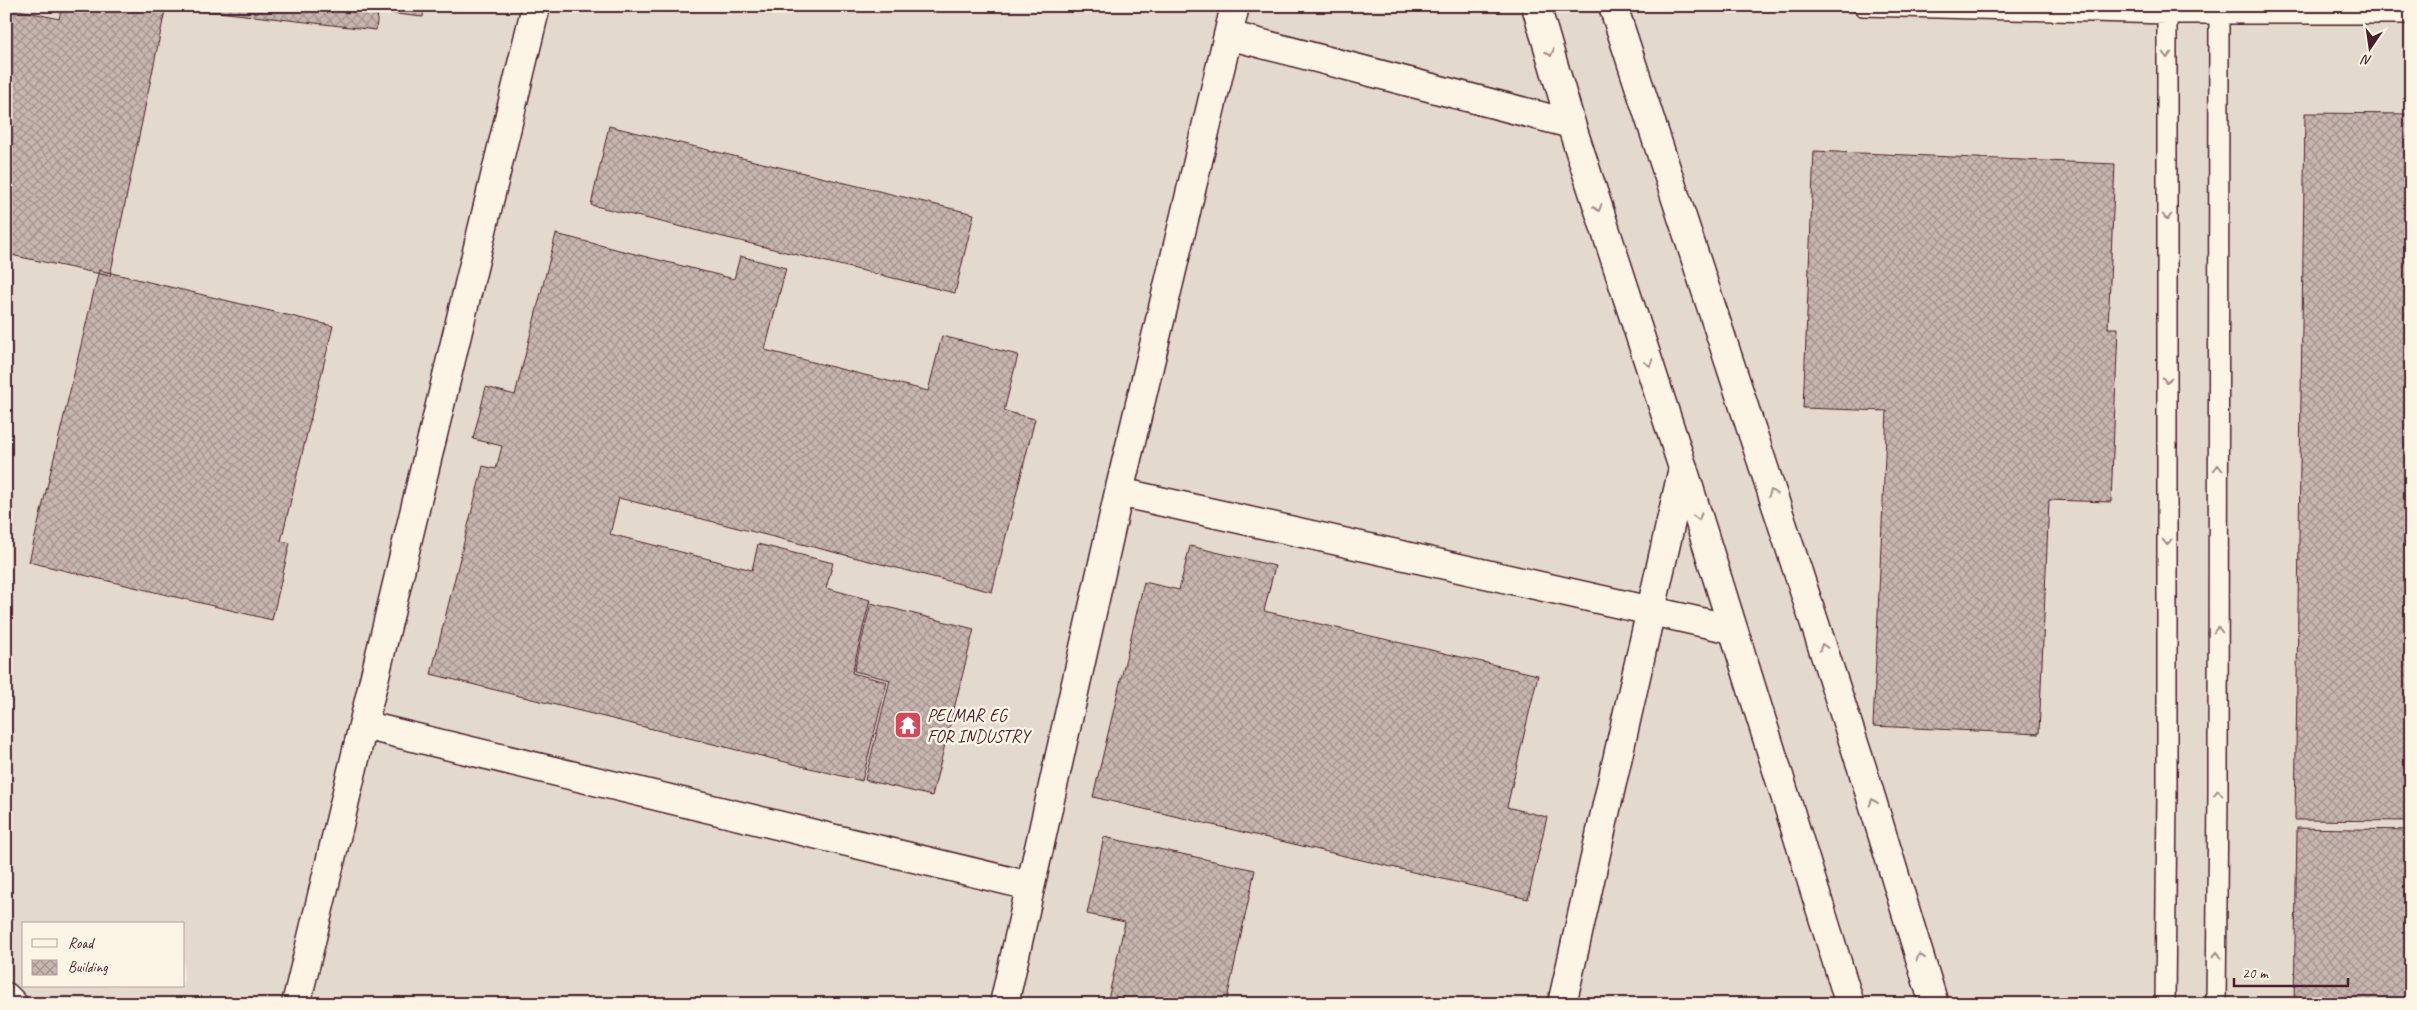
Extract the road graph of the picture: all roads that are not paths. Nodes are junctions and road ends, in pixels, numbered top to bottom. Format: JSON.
{"nodes":[{"id":1,"x":536,"y":6,"type":"edge"},
{"id":2,"x":1235,"y":6,"type":"edge"},
{"id":3,"x":1536,"y":6,"type":"edge"},
{"id":4,"x":1613,"y":6,"type":"edge"},
{"id":5,"x":1864,"y":6,"type":"edge"},
{"id":6,"x":2167,"y":10,"type":"edge"},
{"id":7,"x":2219,"y":10,"type":"edge"},
{"id":8,"x":2411,"y":14,"type":"edge"},
{"id":9,"x":1228,"y":35,"type":"junction"},
{"id":10,"x":1571,"y":124,"type":"junction"},
{"id":11,"x":1684,"y":468,"type":"junction"},
{"id":12,"x":1120,"y":492,"type":"junction"},
{"id":13,"x":1651,"y":611,"type":"junction"},
{"id":14,"x":1732,"y":629,"type":"junction"},
{"id":15,"x":363,"y":725,"type":"junction"},
{"id":16,"x":1030,"y":886,"type":"junction"},
{"id":17,"x":6,"y":997,"type":"edge"},
{"id":18,"x":13,"y":1004,"type":"edge"},
{"id":19,"x":296,"y":1004,"type":"edge"},
{"id":20,"x":1004,"y":1004,"type":"edge"},
{"id":21,"x":1562,"y":1004,"type":"edge"},
{"id":22,"x":1850,"y":1004,"type":"edge"},
{"id":23,"x":1934,"y":1004,"type":"edge"},
{"id":24,"x":2165,"y":1004,"type":"edge"},
{"id":25,"x":2216,"y":1004,"type":"edge"}],
"edges":[{"from":1,"to":15,"type":"street"},
{"from":2,"to":9,"type":"street"},
{"from":3,"to":10,"type":"street","one_way":true},
{"from":23,"to":4,"type":"street","one_way":true},
{"from":5,"to":6,"type":"lane"},
{"from":6,"to":7,"type":"lane"},
{"from":6,"to":24,"type":"lane","one_way":true},
{"from":7,"to":8,"type":"lane"},
{"from":25,"to":7,"type":"lane","one_way":true},
{"from":9,"to":10,"type":"street"},
{"from":9,"to":12,"type":"street"},
{"from":10,"to":11,"type":"street","one_way":true},
{"from":11,"to":13,"type":"street"},
{"from":11,"to":14,"type":"street","one_way":true},
{"from":12,"to":13,"type":"street"},
{"from":12,"to":16,"type":"street"},
{"from":13,"to":14,"type":"street"},
{"from":13,"to":21,"type":"street"},
{"from":14,"to":22,"type":"street"},
{"from":15,"to":16,"type":"street"},
{"from":15,"to":19,"type":"street"},
{"from":16,"to":20,"type":"street"},
{"from":17,"to":18,"type":"street"}]}
